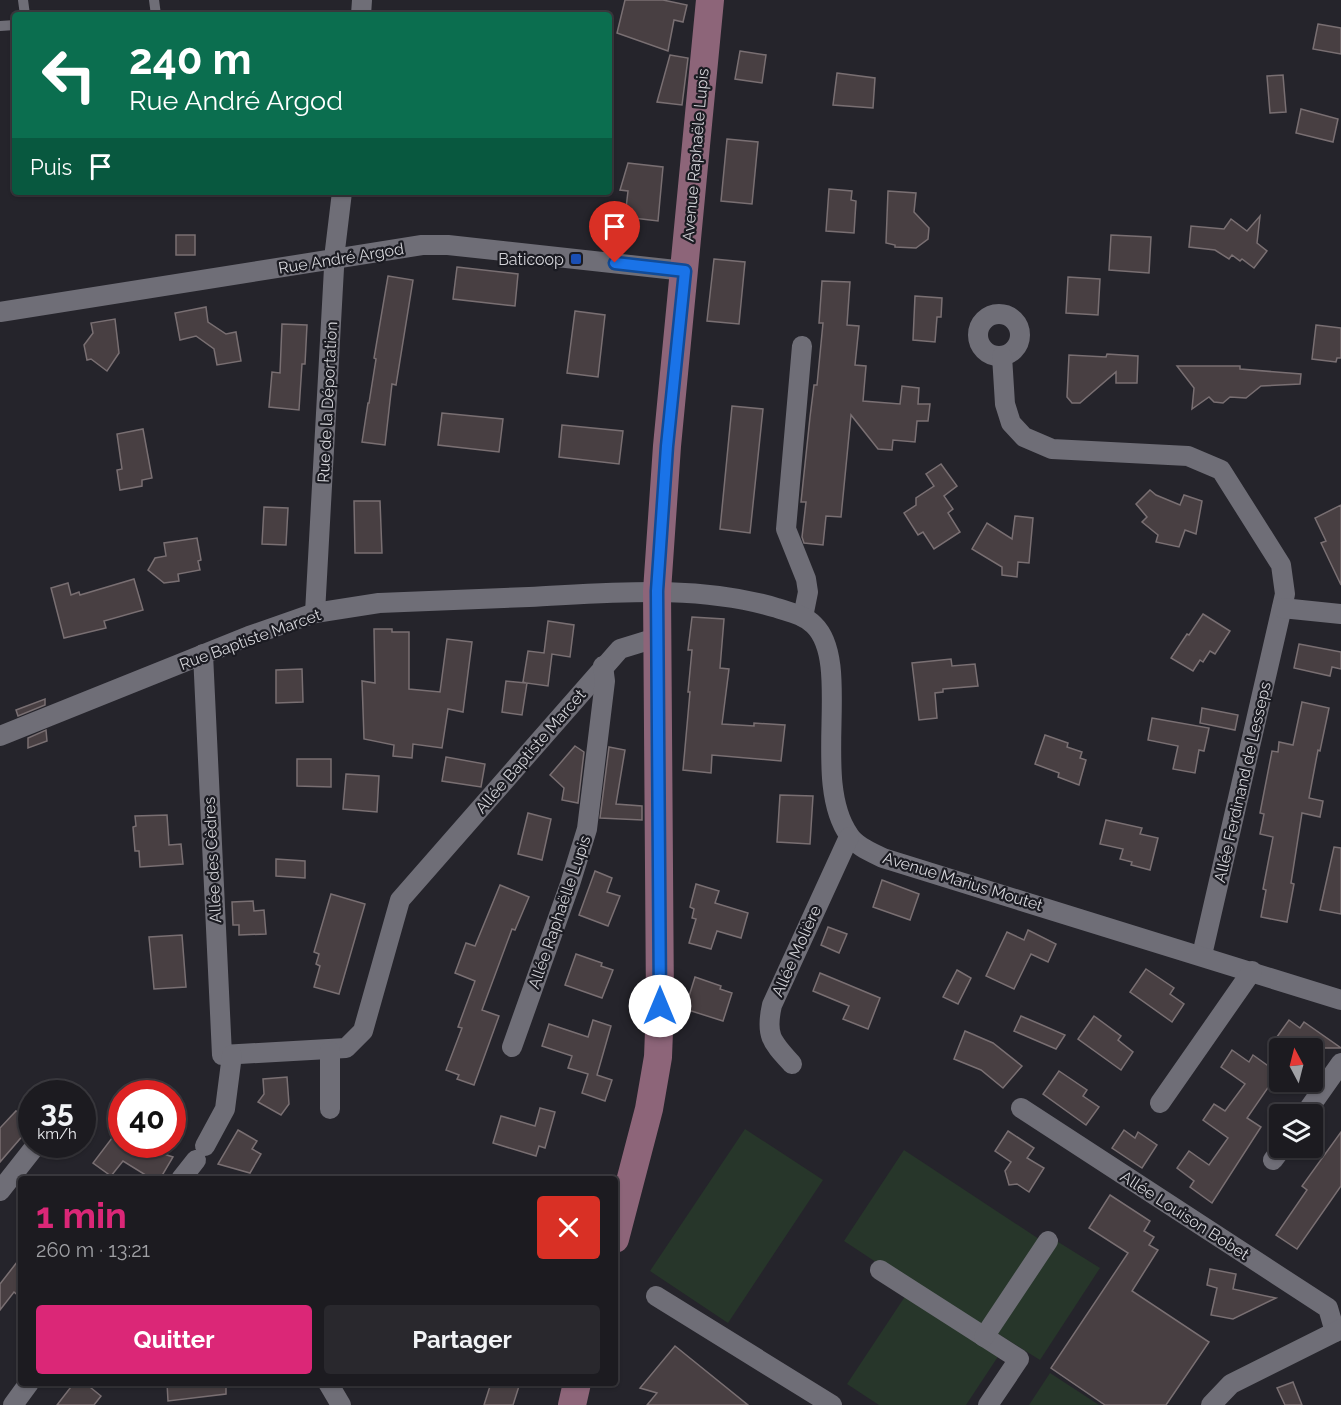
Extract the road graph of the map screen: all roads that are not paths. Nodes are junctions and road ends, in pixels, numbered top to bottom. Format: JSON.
{"nodes":[{"id":1,"x":710,"y":0,"type":"edge"},
{"id":2,"x":342,"y":195,"type":"edge"},
{"id":3,"x":335,"y":260,"type":"junction"},
{"id":4,"x":685,"y":271,"type":"junction"},
{"id":5,"x":0,"y":312,"type":"edge"},
{"id":6,"x":802,"y":346,"type":"dead end"},
{"id":7,"x":1002,"y":356,"type":"dead end"},
{"id":8,"x":657,"y":591,"type":"junction"},
{"id":9,"x":1282,"y":608,"type":"junction"},
{"id":10,"x":315,"y":613,"type":"junction"},
{"id":11,"x":1341,"y":614,"type":"edge"},
{"id":12,"x":803,"y":617,"type":"junction"},
{"id":13,"x":658,"y":640,"type":"junction"},
{"id":14,"x":203,"y":654,"type":"junction"},
{"id":15,"x":603,"y":666,"type":"junction"},
{"id":16,"x":0,"y":736,"type":"edge"},
{"id":17,"x":849,"y":837,"type":"junction"},
{"id":18,"x":1202,"y":955,"type":"junction"},
{"id":19,"x":1252,"y":971,"type":"junction"},
{"id":20,"x":1341,"y":1000,"type":"edge"},
{"id":21,"x":512,"y":1047,"type":"dead end"},
{"id":22,"x":330,"y":1050,"type":"junction"},
{"id":23,"x":232,"y":1055,"type":"junction"},
{"id":24,"x":1341,"y":1063,"type":"edge"},
{"id":25,"x":792,"y":1064,"type":"dead end"},
{"id":26,"x":1160,"y":1103,"type":"dead end"},
{"id":27,"x":1312,"y":1104,"type":"edge"},
{"id":28,"x":1021,"y":1108,"type":"dead end"},
{"id":29,"x":330,"y":1109,"type":"dead end"},
{"id":30,"x":26,"y":1158,"type":"edge"},
{"id":31,"x":183,"y":1176,"type":"edge"},
{"id":32,"x":0,"y":1191,"type":"edge"},
{"id":33,"x":618,"y":1228,"type":"edge"},
{"id":34,"x":1048,"y":1241,"type":"dead end"},
{"id":35,"x":880,"y":1270,"type":"dead end"},
{"id":36,"x":656,"y":1296,"type":"dead end"},
{"id":37,"x":1338,"y":1330,"type":"edge"},
{"id":38,"x":984,"y":1337,"type":"junction"},
{"id":39,"x":27,"y":1386,"type":"edge"},
{"id":40,"x":330,"y":1386,"type":"edge"},
{"id":41,"x":576,"y":1386,"type":"edge"},
{"id":42,"x":13,"y":1405,"type":"edge"},
{"id":43,"x":341,"y":1405,"type":"edge"},
{"id":44,"x":572,"y":1405,"type":"edge"},
{"id":45,"x":832,"y":1405,"type":"edge"},
{"id":46,"x":988,"y":1405,"type":"edge"},
{"id":47,"x":1211,"y":1405,"type":"edge"}],
"edges":[{"from":1,"to":4,"type":"street","name":"Avenue Raphaële Lupis"},
{"from":2,"to":3,"type":"street","name":"Rue de la Déportation"},
{"from":3,"to":4,"type":"street","name":"Rue André Argod"},
{"from":3,"to":5,"type":"street","name":"Rue André Argod"},
{"from":3,"to":10,"type":"street","name":"Rue de la Déportation"},
{"from":4,"to":8,"type":"street","name":"Avenue Raphaële Lupis"},
{"from":6,"to":12,"type":"street"},
{"from":7,"to":9,"type":"street","name":"Allée Ferdinand de Lesseps"},
{"from":8,"to":10,"type":"street","name":"Rue Baptiste Marcet"},
{"from":8,"to":12,"type":"street"},
{"from":8,"to":13,"type":"street","name":"Avenue Raphaële Lupis"},
{"from":9,"to":11,"type":"street"},
{"from":9,"to":18,"type":"street","name":"Allée Ferdinand de Lesseps"},
{"from":10,"to":14,"type":"street","name":"Rue Baptiste Marcet"},
{"from":12,"to":17,"type":"street"},
{"from":13,"to":15,"type":"street","name":"Allée Baptiste Marcet"},
{"from":13,"to":33,"type":"street","name":"Avenue Raphaële Lupis"},
{"from":14,"to":16,"type":"street","name":"Rue Baptiste Marcet"},
{"from":14,"to":23,"type":"street","name":"Allée des Cèdres"},
{"from":15,"to":21,"type":"street","name":"Allée Raphaëlle Lupis"},
{"from":15,"to":22,"type":"street","name":"Allée Baptiste Marcet"},
{"from":17,"to":18,"type":"street","name":"Avenue Marius Moutet"},
{"from":17,"to":25,"type":"street","name":"Allée Molière"},
{"from":18,"to":19,"type":"street","name":"Avenue Marius Moutet"},
{"from":19,"to":20,"type":"street","name":"Avenue Marius Moutet"},
{"from":19,"to":26,"type":"street"},
{"from":22,"to":23,"type":"street"},
{"from":22,"to":29,"type":"street"},
{"from":23,"to":31,"type":"street"},
{"from":24,"to":27,"type":"street"},
{"from":28,"to":37,"type":"street","name":"Allée Louison Bobet"},
{"from":30,"to":32,"type":"street"},
{"from":34,"to":38,"type":"street"},
{"from":35,"to":38,"type":"street"},
{"from":36,"to":45,"type":"street"},
{"from":37,"to":47,"type":"street"},
{"from":38,"to":46,"type":"street"},
{"from":39,"to":42,"type":"street"},
{"from":40,"to":43,"type":"street"},
{"from":41,"to":44,"type":"street"}]}
